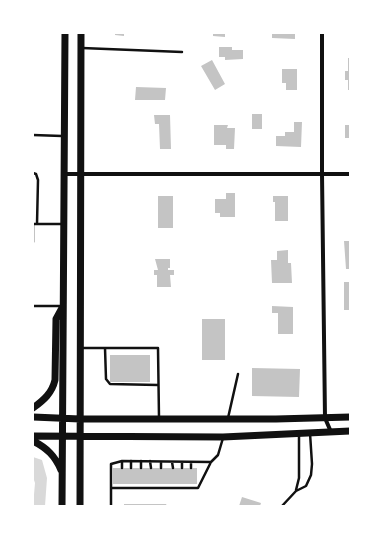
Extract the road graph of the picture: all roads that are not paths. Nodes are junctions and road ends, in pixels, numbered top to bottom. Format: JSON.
{"nodes":[{"id":1,"x":65,"y":33,"type":"edge"},
{"id":2,"x":81,"y":33,"type":"edge"},
{"id":3,"x":322,"y":33,"type":"edge"},
{"id":4,"x":81,"y":48,"type":"junction"},
{"id":5,"x":182,"y":52,"type":"dead end"},
{"id":6,"x":33,"y":135,"type":"edge"},
{"id":7,"x":64,"y":136,"type":"junction"},
{"id":8,"x":33,"y":173,"type":"edge"},
{"id":9,"x":64,"y":174,"type":"junction"},
{"id":10,"x":82,"y":174,"type":"junction"},
{"id":11,"x":322,"y":174,"type":"junction"},
{"id":12,"x":350,"y":174,"type":"edge"},
{"id":13,"x":34,"y":224,"type":"edge"},
{"id":14,"x":63,"y":224,"type":"junction"},
{"id":15,"x":33,"y":242,"type":"edge"},
{"id":16,"x":33,"y":306,"type":"edge"},
{"id":17,"x":63,"y":306,"type":"junction"},
{"id":18,"x":81,"y":348,"type":"junction"},
{"id":19,"x":105,"y":348,"type":"junction"},
{"id":20,"x":238,"y":374,"type":"dead end"},
{"id":21,"x":158,"y":385,"type":"junction"},
{"id":22,"x":33,"y":408,"type":"edge"},
{"id":23,"x":33,"y":417,"type":"edge"},
{"id":24,"x":350,"y":417,"type":"edge"},
{"id":25,"x":325,"y":418,"type":"junction"},
{"id":26,"x":62,"y":419,"type":"junction"},
{"id":27,"x":80,"y":419,"type":"junction"},
{"id":28,"x":159,"y":419,"type":"junction"},
{"id":29,"x":228,"y":419,"type":"junction"},
{"id":30,"x":350,"y":431,"type":"edge"},
{"id":31,"x":331,"y":432,"type":"junction"},
{"id":32,"x":310,"y":433,"type":"junction"},
{"id":33,"x":299,"y":434,"type":"junction"},
{"id":34,"x":33,"y":436,"type":"edge"},
{"id":35,"x":62,"y":436,"type":"junction"},
{"id":36,"x":81,"y":437,"type":"junction"},
{"id":37,"x":223,"y":437,"type":"junction"},
{"id":38,"x":33,"y":441,"type":"edge"},
{"id":39,"x":122,"y":462,"type":"junction"},
{"id":40,"x":132,"y":462,"type":"junction"},
{"id":41,"x":141,"y":462,"type":"junction"},
{"id":42,"x":150,"y":462,"type":"junction"},
{"id":43,"x":161,"y":462,"type":"junction"},
{"id":44,"x":172,"y":462,"type":"junction"},
{"id":45,"x":182,"y":462,"type":"junction"},
{"id":46,"x":191,"y":462,"type":"junction"},
{"id":47,"x":211,"y":462,"type":"junction"},
{"id":48,"x":122,"y":468,"type":"dead end"},
{"id":49,"x":132,"y":468,"type":"dead end"},
{"id":50,"x":141,"y":468,"type":"dead end"},
{"id":51,"x":151,"y":468,"type":"dead end"},
{"id":52,"x":161,"y":468,"type":"dead end"},
{"id":53,"x":173,"y":468,"type":"dead end"},
{"id":54,"x":182,"y":468,"type":"dead end"},
{"id":55,"x":191,"y":468,"type":"dead end"},
{"id":56,"x":62,"y":472,"type":"junction"},
{"id":57,"x":151,"y":484,"type":"dead end"},
{"id":58,"x":111,"y":488,"type":"junction"},
{"id":59,"x":151,"y":488,"type":"junction"},
{"id":60,"x":296,"y":491,"type":"junction"},
{"id":61,"x":62,"y":506,"type":"edge"},
{"id":62,"x":80,"y":506,"type":"edge"},
{"id":63,"x":111,"y":506,"type":"edge"},
{"id":64,"x":282,"y":506,"type":"edge"}],
"edges":[{"from":1,"to":7,"type":"main road"},
{"from":2,"to":4,"type":"main road"},
{"from":3,"to":11,"type":"street"},
{"from":4,"to":5,"type":"lane"},
{"from":4,"to":10,"type":"main road"},
{"from":6,"to":7,"type":"lane"},
{"from":7,"to":9,"type":"main road"},
{"from":8,"to":13,"type":"lane"},
{"from":9,"to":10,"type":"street"},
{"from":9,"to":14,"type":"main road"},
{"from":10,"to":11,"type":"street"},
{"from":10,"to":18,"type":"main road"},
{"from":11,"to":12,"type":"street"},
{"from":11,"to":25,"type":"street"},
{"from":13,"to":14,"type":"lane"},
{"from":13,"to":15,"type":"lane"},
{"from":14,"to":17,"type":"main road"},
{"from":16,"to":17,"type":"lane"},
{"from":17,"to":22,"type":"main road"},
{"from":17,"to":26,"type":"main road"},
{"from":18,"to":19,"type":"lane"},
{"from":18,"to":27,"type":"main road"},
{"from":19,"to":21,"type":"lane"},
{"from":19,"to":21,"type":"lane"},
{"from":20,"to":29,"type":"lane"},
{"from":21,"to":28,"type":"lane"},
{"from":23,"to":26,"type":"main road"},
{"from":24,"to":25,"type":"main road"},
{"from":25,"to":29,"type":"main road"},
{"from":25,"to":31,"type":"street"},
{"from":26,"to":27,"type":"main road"},
{"from":26,"to":35,"type":"main road"},
{"from":27,"to":28,"type":"main road"},
{"from":27,"to":36,"type":"main road"},
{"from":28,"to":29,"type":"main road"},
{"from":30,"to":31,"type":"main road"},
{"from":31,"to":32,"type":"main road"},
{"from":32,"to":33,"type":"main road"},
{"from":32,"to":60,"type":"lane"},
{"from":33,"to":37,"type":"main road"},
{"from":33,"to":60,"type":"lane"},
{"from":34,"to":35,"type":"main road"},
{"from":35,"to":36,"type":"main road"},
{"from":35,"to":56,"type":"main road"},
{"from":36,"to":37,"type":"main road"},
{"from":36,"to":62,"type":"main road"},
{"from":37,"to":47,"type":"lane"},
{"from":38,"to":56,"type":"main road"},
{"from":39,"to":40,"type":"lane"},
{"from":39,"to":48,"type":"lane"},
{"from":39,"to":58,"type":"lane"},
{"from":40,"to":41,"type":"lane"},
{"from":40,"to":49,"type":"lane"},
{"from":41,"to":42,"type":"lane"},
{"from":41,"to":50,"type":"lane"},
{"from":42,"to":43,"type":"lane"},
{"from":42,"to":51,"type":"lane"},
{"from":43,"to":44,"type":"lane"},
{"from":43,"to":52,"type":"lane"},
{"from":44,"to":45,"type":"lane"},
{"from":44,"to":53,"type":"lane"},
{"from":45,"to":46,"type":"lane"},
{"from":45,"to":54,"type":"lane"},
{"from":46,"to":47,"type":"lane"},
{"from":46,"to":55,"type":"lane"},
{"from":47,"to":59,"type":"lane"},
{"from":56,"to":61,"type":"main road"},
{"from":57,"to":59,"type":"lane"},
{"from":58,"to":59,"type":"lane"},
{"from":58,"to":63,"type":"lane"},
{"from":60,"to":64,"type":"lane"}]}
